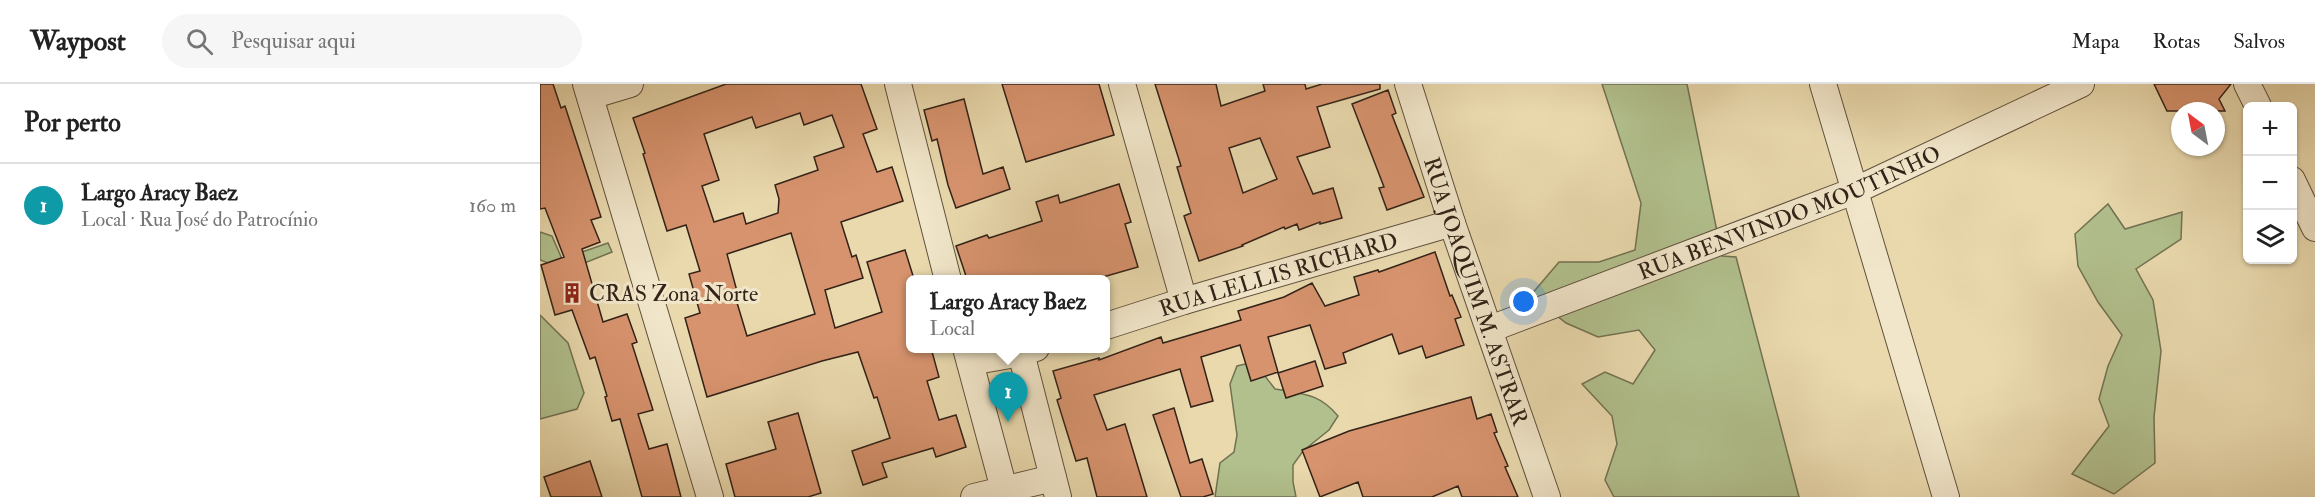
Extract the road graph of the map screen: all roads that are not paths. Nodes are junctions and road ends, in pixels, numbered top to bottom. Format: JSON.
{"nodes":[{"id":1,"x":630,"y":84,"type":"edge"},
{"id":2,"x":898,"y":84,"type":"edge"},
{"id":3,"x":1122,"y":84,"type":"edge"},
{"id":4,"x":1408,"y":84,"type":"edge"},
{"id":5,"x":1823,"y":84,"type":"edge"},
{"id":6,"x":2081,"y":84,"type":"edge"},
{"id":7,"x":2247,"y":84,"type":"edge"},
{"id":8,"x":588,"y":90,"type":"edge"},
{"id":9,"x":2256,"y":102,"type":"edge"},
{"id":10,"x":2297,"y":190,"type":"edge"},
{"id":11,"x":1854,"y":191,"type":"junction"},
{"id":12,"x":1452,"y":223,"type":"junction"},
{"id":13,"x":2315,"y":228,"type":"edge"},
{"id":14,"x":947,"y":275,"type":"edge"},
{"id":15,"x":1184,"y":301,"type":"junction"},
{"id":16,"x":1110,"y":325,"type":"edge"},
{"id":17,"x":1490,"y":329,"type":"junction"},
{"id":18,"x":998,"y":353,"type":"edge"},
{"id":19,"x":1028,"y":353,"type":"edge"},
{"id":20,"x":968,"y":355,"type":"edge"},
{"id":21,"x":1056,"y":487,"type":"edge"},
{"id":22,"x":1004,"y":489,"type":"junction"},
{"id":23,"x":710,"y":497,"type":"edge"},
{"id":24,"x":974,"y":497,"type":"edge"},
{"id":25,"x":1547,"y":497,"type":"edge"},
{"id":26,"x":1946,"y":497,"type":"edge"}],
"edges":[{"from":1,"to":8,"type":"street"},
{"from":2,"to":14,"type":"street"},
{"from":3,"to":15,"type":"street"},
{"from":4,"to":12,"type":"street","name":"RUA JOAQUIM M. ASTRAR"},
{"from":5,"to":11,"type":"street"},
{"from":6,"to":11,"type":"street","name":"RUA BENVINDO MOUTINHO"},
{"from":7,"to":9,"type":"street"},
{"from":8,"to":23,"type":"street"},
{"from":10,"to":13,"type":"street"},
{"from":11,"to":17,"type":"street","name":"RUA BENVINDO MOUTINHO"},
{"from":11,"to":26,"type":"street"},
{"from":12,"to":15,"type":"street","name":"RUA LELLIS RICHARD"},
{"from":12,"to":17,"type":"street","name":"RUA JOAQUIM M. ASTRAR"},
{"from":15,"to":16,"type":"street","name":"RUA LELLIS RICHARD"},
{"from":17,"to":25,"type":"street","name":"RUA JOAQUIM M. ASTRAR"},
{"from":18,"to":20,"type":"street"},
{"from":19,"to":21,"type":"street"},
{"from":20,"to":22,"type":"street"},
{"from":21,"to":22,"type":"street"},
{"from":22,"to":24,"type":"street"}]}
